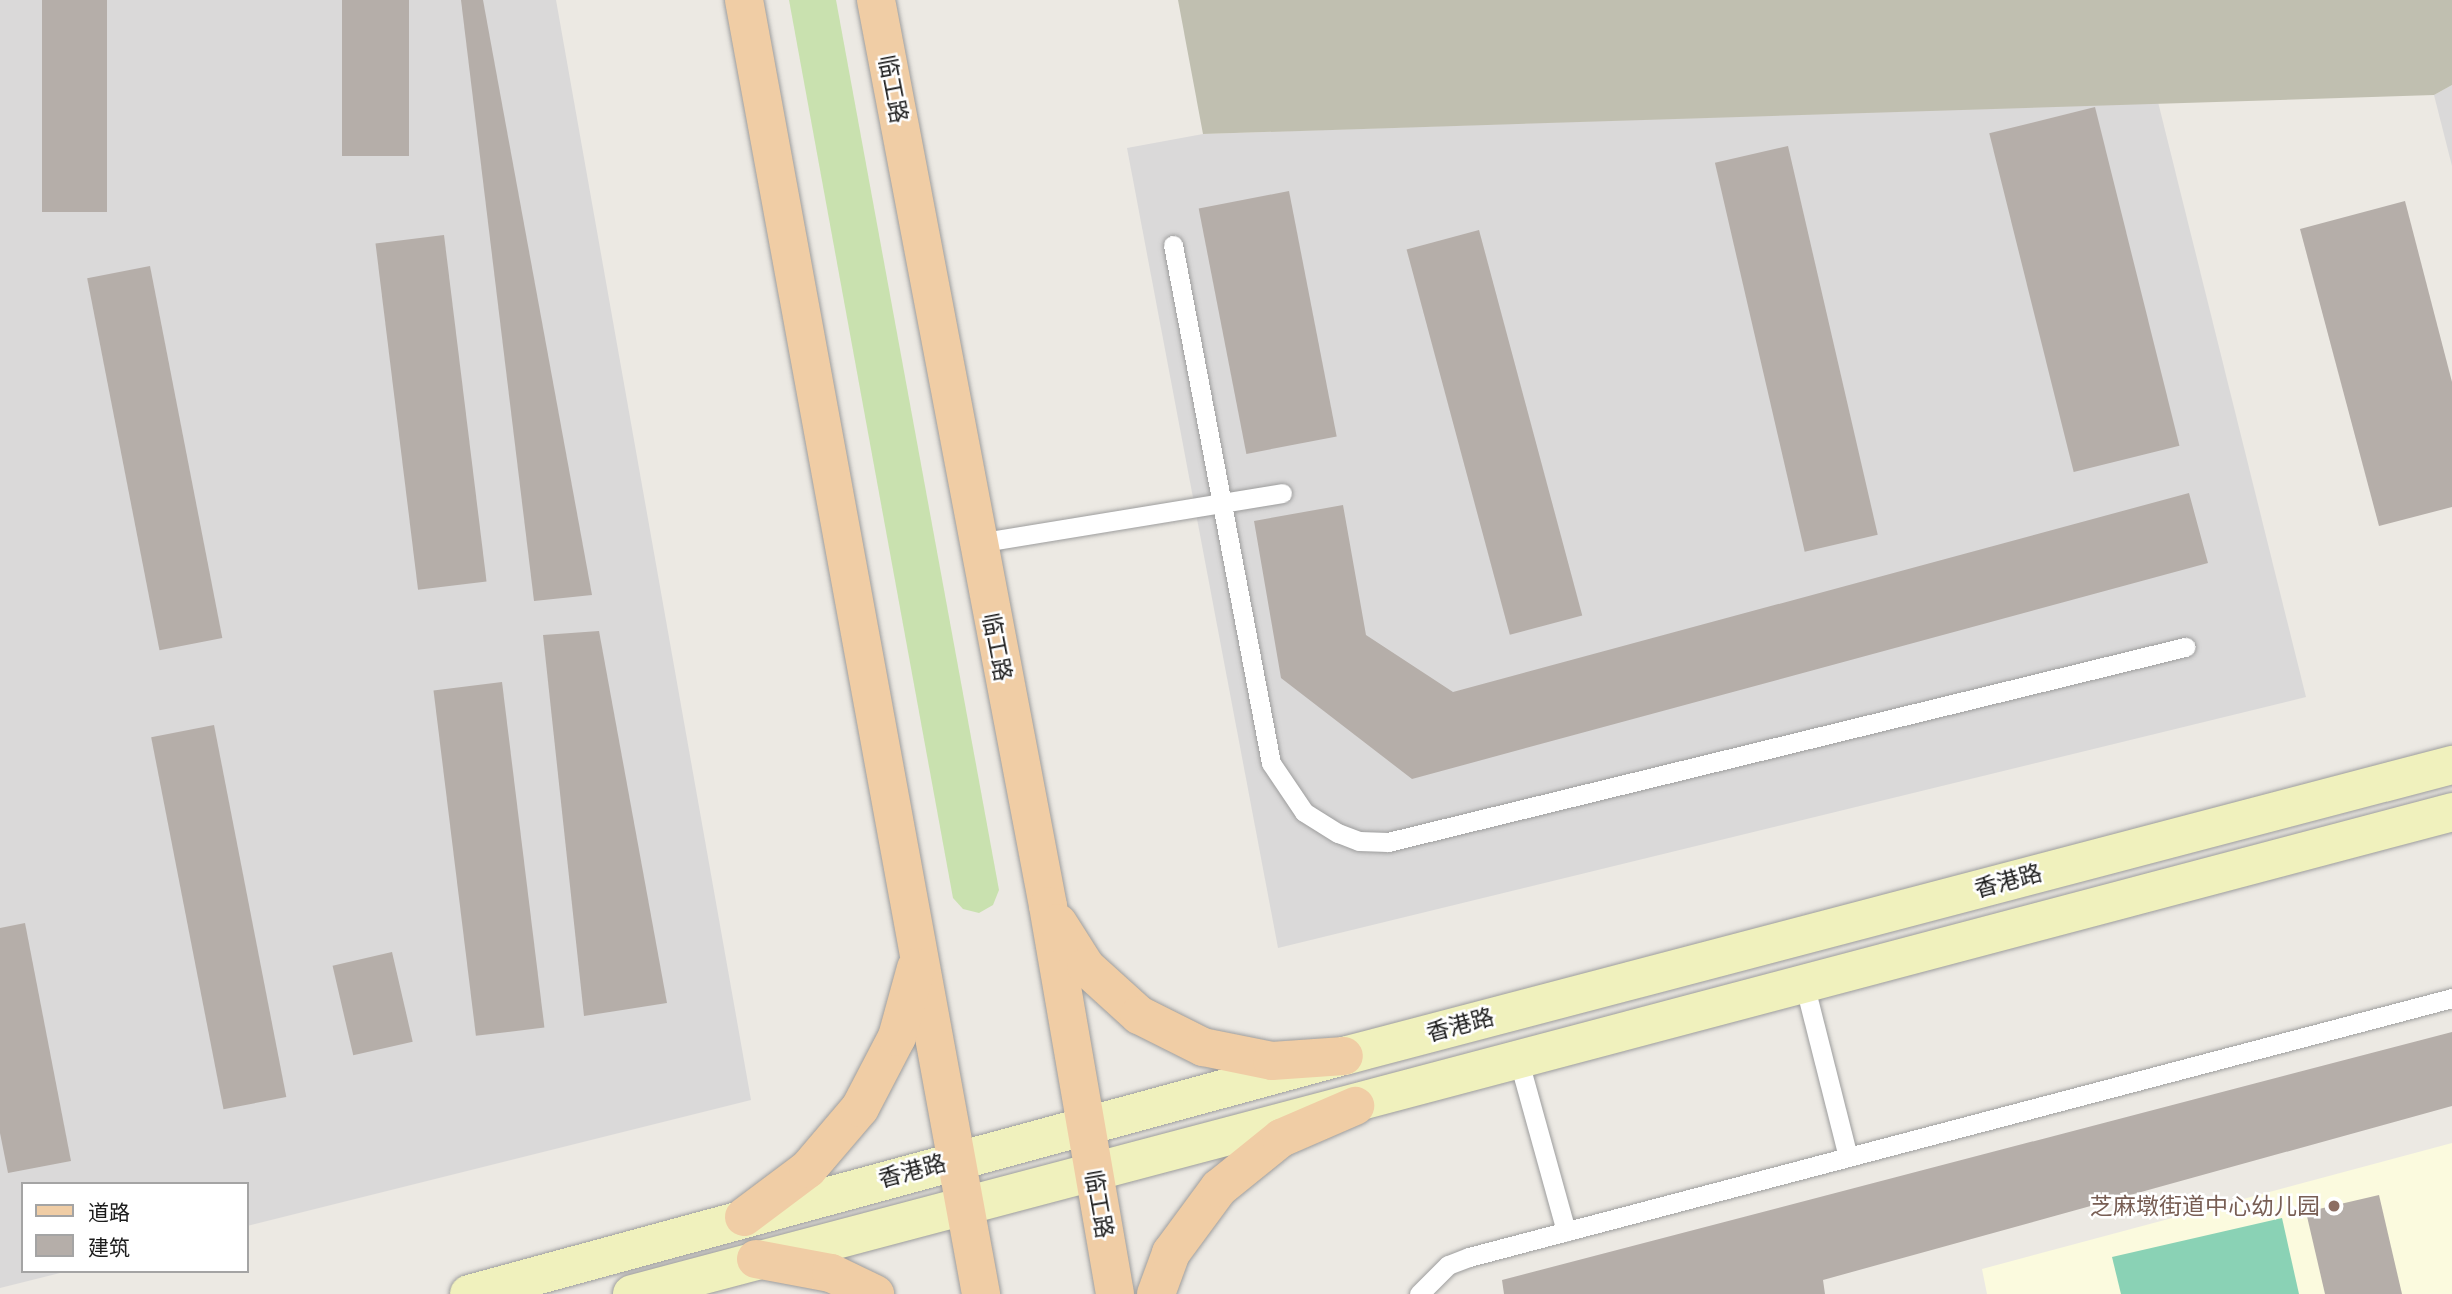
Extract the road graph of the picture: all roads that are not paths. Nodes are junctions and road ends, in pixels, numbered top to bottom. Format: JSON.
{"nodes":[{"id":1,"x":744,"y":0,"type":"edge"},
{"id":2,"x":876,"y":0,"type":"edge"},
{"id":3,"x":1173,"y":245,"type":"dead end"},
{"id":4,"x":1282,"y":493,"type":"dead end"},
{"id":5,"x":1220,"y":503,"type":"junction"},
{"id":6,"x":977,"y":543,"type":"junction"},
{"id":7,"x":2185,"y":647,"type":"dead end"},
{"id":8,"x":2452,"y":765,"type":"edge"},
{"id":9,"x":2452,"y":812,"type":"edge"},
{"id":10,"x":1048,"y":906,"type":"junction"},
{"id":11,"x":918,"y":959,"type":"junction"},
{"id":12,"x":1804,"y":983,"type":"junction"},
{"id":13,"x":2452,"y":998,"type":"edge"},
{"id":14,"x":1344,"y":1056,"type":"junction"},
{"id":15,"x":1518,"y":1058,"type":"junction"},
{"id":16,"x":1355,"y":1106,"type":"junction"},
{"id":17,"x":1086,"y":1125,"type":"junction"},
{"id":18,"x":1848,"y":1157,"type":"junction"},
{"id":19,"x":956,"y":1160,"type":"junction"},
{"id":20,"x":1094,"y":1173,"type":"junction"},
{"id":21,"x":965,"y":1206,"type":"junction"},
{"id":22,"x":744,"y":1217,"type":"junction"},
{"id":23,"x":1566,"y":1231,"type":"junction"},
{"id":24,"x":757,"y":1259,"type":"junction"},
{"id":25,"x":469,"y":1294,"type":"edge"},
{"id":26,"x":632,"y":1294,"type":"edge"},
{"id":27,"x":875,"y":1294,"type":"edge"},
{"id":28,"x":981,"y":1294,"type":"edge"},
{"id":29,"x":1115,"y":1294,"type":"edge"},
{"id":30,"x":1156,"y":1294,"type":"edge"},
{"id":31,"x":1419,"y":1294,"type":"edge"}],
"edges":[{"from":1,"to":11,"type":"main road"},
{"from":2,"to":6,"type":"main road","name":"临工路"},
{"from":3,"to":5,"type":"lane"},
{"from":4,"to":5,"type":"lane"},
{"from":5,"to":6,"type":"lane"},
{"from":5,"to":7,"type":"lane"},
{"from":6,"to":10,"type":"main road","name":"临工路"},
{"from":8,"to":14,"type":"main road","name":"香港路"},
{"from":9,"to":12,"type":"main road","name":"香港路"},
{"from":10,"to":14,"type":"main road"},
{"from":10,"to":17,"type":"main road","name":"临工路"},
{"from":11,"to":19,"type":"main road"},
{"from":11,"to":22,"type":"main road"},
{"from":12,"to":15,"type":"main road","name":"香港路"},
{"from":12,"to":18,"type":"lane"},
{"from":13,"to":18,"type":"lane"},
{"from":14,"to":17,"type":"main road","name":"香港路"},
{"from":15,"to":16,"type":"main road","name":"香港路"},
{"from":15,"to":23,"type":"lane"},
{"from":16,"to":20,"type":"main road","name":"香港路"},
{"from":16,"to":30,"type":"main road"},
{"from":17,"to":19,"type":"main road","name":"香港路"},
{"from":17,"to":20,"type":"main road","name":"临工路"},
{"from":18,"to":23,"type":"lane"},
{"from":19,"to":21,"type":"main road"},
{"from":19,"to":22,"type":"main road","name":"香港路"},
{"from":20,"to":21,"type":"main road","name":"香港路"},
{"from":20,"to":29,"type":"main road","name":"临工路"},
{"from":21,"to":24,"type":"main road","name":"香港路"},
{"from":21,"to":28,"type":"main road"},
{"from":22,"to":25,"type":"main road","name":"香港路"},
{"from":23,"to":31,"type":"lane"},
{"from":24,"to":26,"type":"main road","name":"香港路"},
{"from":24,"to":27,"type":"main road"}]}
